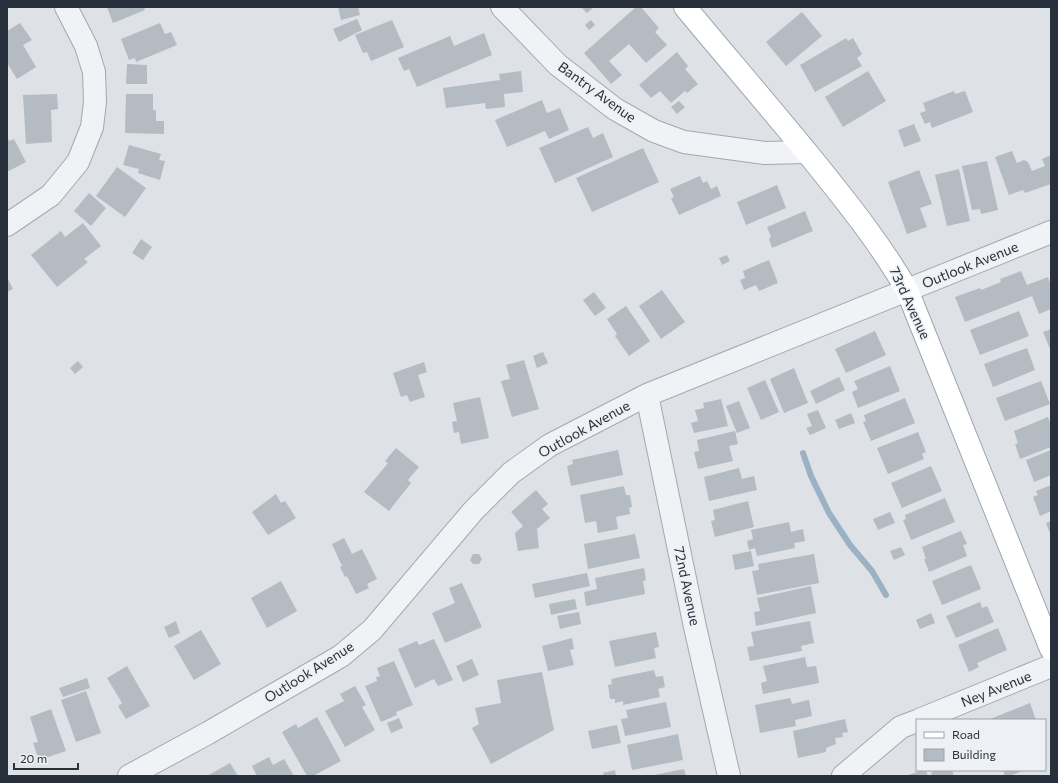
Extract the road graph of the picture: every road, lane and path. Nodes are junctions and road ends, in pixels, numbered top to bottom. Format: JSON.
{"nodes":[{"id":1,"x":66,"y":7,"type":"edge"},
{"id":2,"x":502,"y":7,"type":"edge"},
{"id":3,"x":685,"y":7,"type":"edge"},
{"id":4,"x":806,"y":152,"type":"junction"},
{"id":5,"x":7,"y":225,"type":"edge"},
{"id":6,"x":1051,"y":232,"type":"edge"},
{"id":7,"x":907,"y":290,"type":"junction"},
{"id":8,"x":647,"y":395,"type":"junction"},
{"id":9,"x":1051,"y":649,"type":"edge"},
{"id":10,"x":1051,"y":666,"type":"edge"},
{"id":11,"x":920,"y":719,"type":"edge"},
{"id":12,"x":916,"y":721,"type":"edge"},
{"id":13,"x":129,"y":776,"type":"edge"},
{"id":14,"x":729,"y":776,"type":"edge"},
{"id":15,"x":843,"y":776,"type":"edge"}],
"edges":[{"from":1,"to":5,"type":"street"},
{"from":2,"to":4,"type":"street","name":"Bantry Avenue"},
{"from":3,"to":4,"type":"main road","name":"73rd Avenue"},
{"from":4,"to":7,"type":"main road","name":"73rd Avenue"},
{"from":6,"to":7,"type":"street","name":"Outlook Avenue"},
{"from":7,"to":8,"type":"street","name":"Outlook Avenue"},
{"from":7,"to":9,"type":"main road","name":"73rd Avenue"},
{"from":8,"to":13,"type":"street","name":"Outlook Avenue"},
{"from":8,"to":14,"type":"street","name":"72nd Avenue"},
{"from":10,"to":11,"type":"street","name":"Ney Avenue"},
{"from":12,"to":15,"type":"street","name":"Ney Avenue"}]}
